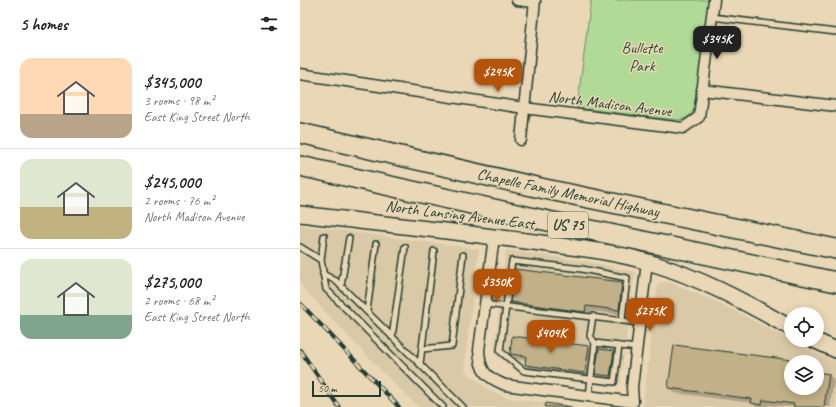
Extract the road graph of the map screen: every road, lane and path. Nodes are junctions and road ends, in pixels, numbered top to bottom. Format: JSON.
{"nodes":[{"id":1,"x":517,"y":0,"type":"edge"},
{"id":2,"x":714,"y":0,"type":"edge"},
{"id":3,"x":534,"y":1,"type":"edge"},
{"id":4,"x":712,"y":17,"type":"junction"},
{"id":5,"x":836,"y":32,"type":"edge"},
{"id":6,"x":300,"y":74,"type":"edge"},
{"id":7,"x":702,"y":90,"type":"junction"},
{"id":8,"x":836,"y":106,"type":"edge"},
{"id":9,"x":524,"y":108,"type":"junction"},
{"id":10,"x":300,"y":133,"type":"edge"},
{"id":11,"x":521,"y":140,"type":"dead end"},
{"id":12,"x":300,"y":166,"type":"edge"},
{"id":13,"x":300,"y":214,"type":"edge"},
{"id":14,"x":324,"y":236,"type":"dead end"},
{"id":15,"x":494,"y":237,"type":"junction"},
{"id":16,"x":349,"y":238,"type":"dead end"},
{"id":17,"x":376,"y":244,"type":"dead end"},
{"id":18,"x":300,"y":247,"type":"edge"},
{"id":19,"x":405,"y":247,"type":"dead end"},
{"id":20,"x":836,"y":249,"type":"edge"},
{"id":21,"x":434,"y":251,"type":"dead end"},
{"id":22,"x":463,"y":255,"type":"dead end"},
{"id":23,"x":321,"y":260,"type":"junction"},
{"id":24,"x":647,"y":262,"type":"junction"},
{"id":25,"x":322,"y":274,"type":"junction"},
{"id":26,"x":836,"y":282,"type":"edge"},
{"id":27,"x":341,"y":286,"type":"junction"},
{"id":28,"x":486,"y":304,"type":"junction"},
{"id":29,"x":506,"y":306,"type":"junction"},
{"id":30,"x":367,"y":311,"type":"junction"},
{"id":31,"x":593,"y":316,"type":"junction"},
{"id":32,"x":622,"y":320,"type":"junction"},
{"id":33,"x":640,"y":323,"type":"junction"},
{"id":34,"x":784,"y":324,"type":"edge"},
{"id":35,"x":392,"y":337,"type":"junction"},
{"id":36,"x":595,"y":343,"type":"junction"},
{"id":37,"x":824,"y":345,"type":"edge"},
{"id":38,"x":618,"y":346,"type":"junction"},
{"id":39,"x":637,"y":348,"type":"junction"},
{"id":40,"x":422,"y":349,"type":"junction"},
{"id":41,"x":836,"y":350,"type":"edge"},
{"id":42,"x":420,"y":364,"type":"junction"},
{"id":43,"x":590,"y":379,"type":"junction"},
{"id":44,"x":588,"y":396,"type":"junction"},
{"id":45,"x":633,"y":404,"type":"edge"},
{"id":46,"x":443,"y":407,"type":"edge"},
{"id":47,"x":463,"y":407,"type":"edge"}],
"edges":[{"from":1,"to":3,"type":"street"},
{"from":2,"to":4,"type":"street"},
{"from":3,"to":9,"type":"street"},
{"from":4,"to":5,"type":"lane"},
{"from":4,"to":7,"type":"street"},
{"from":6,"to":9,"type":"street","name":"North Madison Avenue"},
{"from":7,"to":8,"type":"street"},
{"from":7,"to":9,"type":"street","name":"North Madison Avenue"},
{"from":9,"to":11,"type":"street"},
{"from":10,"to":20,"type":"highway","name":"Chapelle Family Memorial Highway","number":"US 75"},
{"from":12,"to":26,"type":"highway","name":"Chapelle Family Memorial Highway","number":"US 75"},
{"from":13,"to":15,"type":"street","name":"North Lansing Avenue East"},
{"from":14,"to":23,"type":"lane"},
{"from":15,"to":24,"type":"street","name":"North Lansing Avenue East"},
{"from":15,"to":28,"type":"street"},
{"from":16,"to":27,"type":"lane"},
{"from":17,"to":30,"type":"lane"},
{"from":18,"to":23,"type":"lane"},
{"from":19,"to":35,"type":"lane"},
{"from":21,"to":40,"type":"lane"},
{"from":22,"to":40,"type":"lane"},
{"from":23,"to":25,"type":"lane"},
{"from":24,"to":33,"type":"street"},
{"from":24,"to":34,"type":"street","name":"North Lansing Avenue East"},
{"from":25,"to":27,"type":"lane"},
{"from":25,"to":46,"type":"lane"},
{"from":27,"to":30,"type":"lane"},
{"from":28,"to":29,"type":"lane"},
{"from":28,"to":44,"type":"street"},
{"from":29,"to":31,"type":"lane"},
{"from":29,"to":32,"type":"lane"},
{"from":29,"to":43,"type":"lane"},
{"from":30,"to":35,"type":"lane"},
{"from":31,"to":32,"type":"lane"},
{"from":31,"to":36,"type":"lane"},
{"from":32,"to":33,"type":"lane"},
{"from":33,"to":39,"type":"street"},
{"from":35,"to":42,"type":"lane"},
{"from":36,"to":38,"type":"lane"},
{"from":36,"to":43,"type":"lane"},
{"from":37,"to":41,"type":"street"},
{"from":38,"to":39,"type":"lane"},
{"from":38,"to":43,"type":"lane"},
{"from":39,"to":45,"type":"street"},
{"from":40,"to":42,"type":"lane"},
{"from":42,"to":47,"type":"lane"},
{"from":43,"to":44,"type":"lane"},
{"from":44,"to":45,"type":"street"}]}
